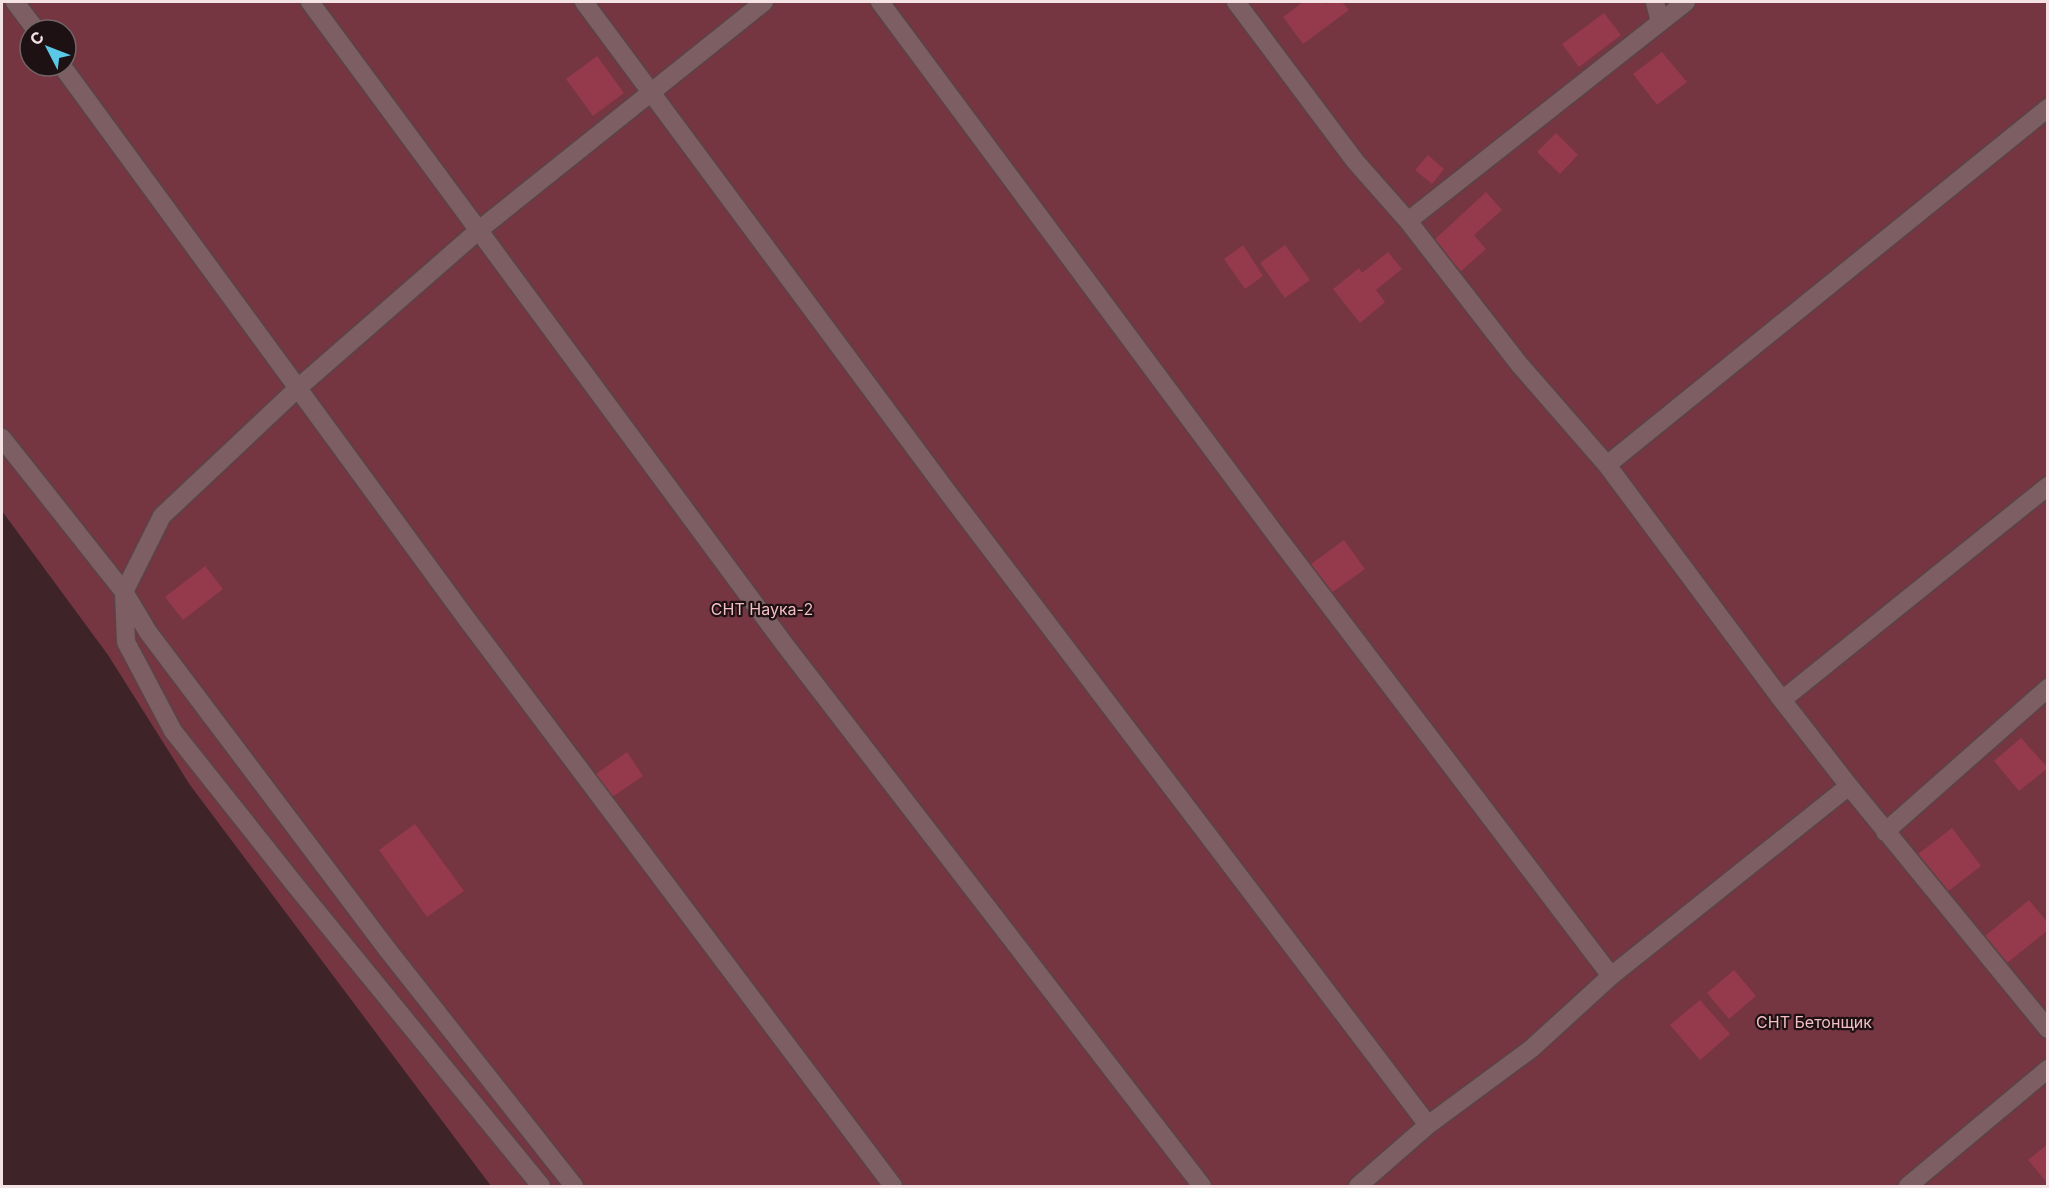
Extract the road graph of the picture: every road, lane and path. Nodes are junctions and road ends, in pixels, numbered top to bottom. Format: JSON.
{"nodes":[{"id":1,"x":15,"y":2,"type":"edge"},
{"id":2,"x":310,"y":2,"type":"edge"},
{"id":3,"x":584,"y":2,"type":"edge"},
{"id":4,"x":764,"y":2,"type":"edge"},
{"id":5,"x":880,"y":2,"type":"edge"},
{"id":6,"x":1236,"y":2,"type":"edge"},
{"id":7,"x":1655,"y":2,"type":"edge"},
{"id":8,"x":1686,"y":2,"type":"edge"},
{"id":9,"x":27,"y":18,"type":"edge"},
{"id":10,"x":1660,"y":22,"type":"junction"},
{"id":11,"x":71,"y":78,"type":"edge"},
{"id":12,"x":651,"y":92,"type":"junction"},
{"id":13,"x":2048,"y":108,"type":"edge"},
{"id":14,"x":1408,"y":221,"type":"junction"},
{"id":15,"x":479,"y":230,"type":"junction"},
{"id":16,"x":298,"y":388,"type":"junction"},
{"id":17,"x":2,"y":438,"type":"edge"},
{"id":18,"x":1606,"y":465,"type":"junction"},
{"id":19,"x":2048,"y":486,"type":"edge"},
{"id":20,"x":124,"y":592,"type":"junction"},
{"id":21,"x":2048,"y":688,"type":"edge"},
{"id":22,"x":1782,"y":700,"type":"junction"},
{"id":23,"x":1849,"y":786,"type":"junction"},
{"id":24,"x":1885,"y":832,"type":"junction"},
{"id":25,"x":1611,"y":976,"type":"junction"},
{"id":26,"x":2048,"y":1029,"type":"edge"},
{"id":27,"x":2048,"y":1069,"type":"edge"},
{"id":28,"x":1428,"y":1125,"type":"junction"},
{"id":29,"x":541,"y":1186,"type":"edge"},
{"id":30,"x":574,"y":1186,"type":"edge"},
{"id":31,"x":893,"y":1186,"type":"edge"},
{"id":32,"x":1202,"y":1186,"type":"edge"},
{"id":33,"x":1358,"y":1186,"type":"edge"},
{"id":34,"x":1908,"y":1186,"type":"edge"}],
"edges":[{"from":1,"to":9,"type":"street"},
{"from":2,"to":15,"type":"street"},
{"from":3,"to":12,"type":"street"},
{"from":4,"to":12,"type":"street"},
{"from":5,"to":25,"type":"street"},
{"from":6,"to":14,"type":"street"},
{"from":7,"to":10,"type":"street"},
{"from":8,"to":10,"type":"street"},
{"from":10,"to":14,"type":"street"},
{"from":11,"to":16,"type":"street"},
{"from":12,"to":15,"type":"street"},
{"from":12,"to":28,"type":"street"},
{"from":13,"to":18,"type":"street"},
{"from":14,"to":18,"type":"street"},
{"from":15,"to":16,"type":"street"},
{"from":15,"to":32,"type":"street"},
{"from":16,"to":20,"type":"street"},
{"from":16,"to":31,"type":"street"},
{"from":17,"to":20,"type":"street"},
{"from":18,"to":22,"type":"street"},
{"from":19,"to":22,"type":"street"},
{"from":20,"to":29,"type":"street"},
{"from":20,"to":30,"type":"street"},
{"from":21,"to":24,"type":"street"},
{"from":22,"to":23,"type":"street"},
{"from":23,"to":24,"type":"street"},
{"from":23,"to":25,"type":"street"},
{"from":24,"to":26,"type":"street"},
{"from":25,"to":28,"type":"street"},
{"from":27,"to":34,"type":"street"},
{"from":28,"to":33,"type":"street"}]}
